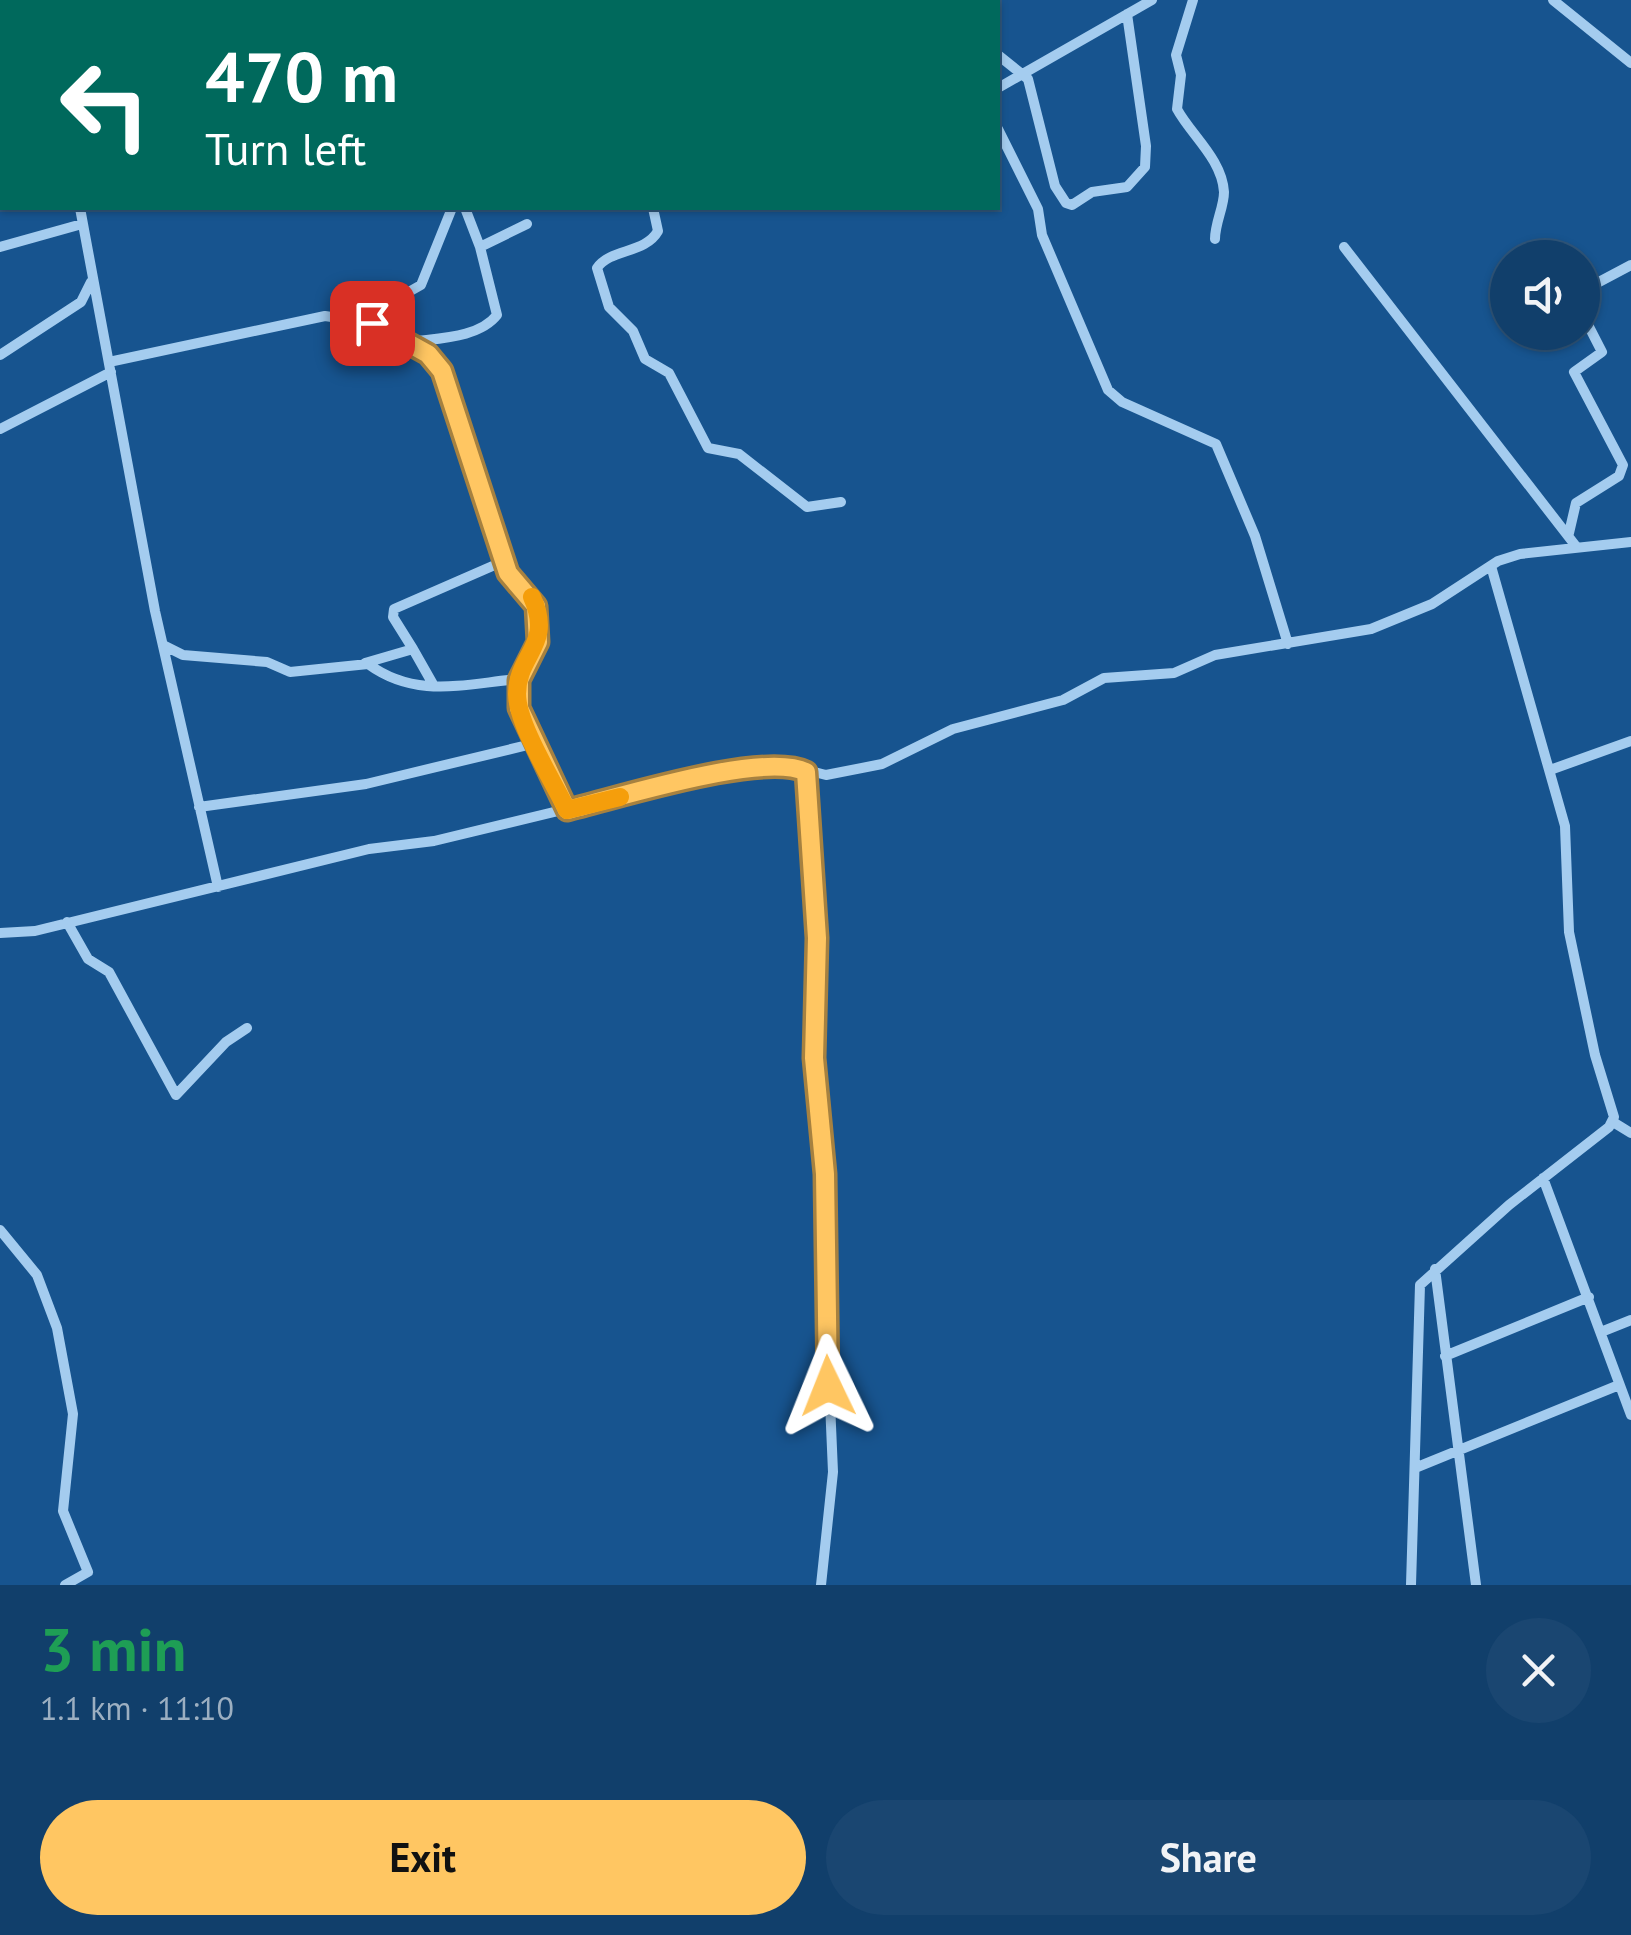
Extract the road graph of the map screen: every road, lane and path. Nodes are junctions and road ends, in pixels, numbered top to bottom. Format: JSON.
{"nodes":[{"id":1,"x":1152,"y":0,"type":"edge"},
{"id":2,"x":1193,"y":0,"type":"edge"},
{"id":3,"x":1552,"y":0,"type":"edge"},
{"id":4,"x":1127,"y":14,"type":"junction"},
{"id":5,"x":1000,"y":56,"type":"edge"},
{"id":6,"x":1631,"y":63,"type":"edge"},
{"id":7,"x":1022,"y":72,"type":"junction"},
{"id":8,"x":1000,"y":87,"type":"edge"},
{"id":9,"x":1000,"y":133,"type":"edge"},
{"id":10,"x":80,"y":210,"type":"edge"},
{"id":11,"x":451,"y":210,"type":"edge"},
{"id":12,"x":465,"y":210,"type":"edge"},
{"id":13,"x":653,"y":210,"type":"edge"},
{"id":14,"x":82,"y":224,"type":"junction"},
{"id":15,"x":527,"y":224,"type":"dead end"},
{"id":16,"x":1215,"y":239,"type":"dead end"},
{"id":17,"x":0,"y":247,"type":"edge"},
{"id":18,"x":1344,"y":247,"type":"dead end"},
{"id":19,"x":480,"y":248,"type":"junction"},
{"id":20,"x":1631,"y":265,"type":"edge"},
{"id":21,"x":92,"y":281,"type":"junction"},
{"id":22,"x":1600,"y":282,"type":"edge"},
{"id":23,"x":333,"y":316,"type":"junction"},
{"id":24,"x":410,"y":342,"type":"junction"},
{"id":25,"x":1600,"y":348,"type":"edge"},
{"id":26,"x":0,"y":355,"type":"edge"},
{"id":27,"x":110,"y":367,"type":"junction"},
{"id":28,"x":0,"y":428,"type":"edge"},
{"id":29,"x":841,"y":502,"type":"dead end"},
{"id":30,"x":1572,"y":540,"type":"junction"},
{"id":31,"x":1631,"y":542,"type":"edge"},
{"id":32,"x":504,"y":560,"type":"junction"},
{"id":33,"x":1491,"y":566,"type":"junction"},
{"id":34,"x":1288,"y":644,"type":"junction"},
{"id":35,"x":163,"y":646,"type":"junction"},
{"id":36,"x":413,"y":649,"type":"junction"},
{"id":37,"x":364,"y":663,"type":"junction"},
{"id":38,"x":519,"y":680,"type":"junction"},
{"id":39,"x":434,"y":686,"type":"junction"},
{"id":40,"x":1631,"y":741,"type":"edge"},
{"id":41,"x":536,"y":743,"type":"junction"},
{"id":42,"x":1550,"y":770,"type":"junction"},
{"id":43,"x":806,"y":772,"type":"junction"},
{"id":44,"x":200,"y":806,"type":"junction"},
{"id":45,"x":567,"y":810,"type":"junction"},
{"id":46,"x":218,"y":887,"type":"junction"},
{"id":47,"x":68,"y":922,"type":"junction"},
{"id":48,"x":0,"y":933,"type":"edge"},
{"id":49,"x":247,"y":1028,"type":"dead end"},
{"id":50,"x":1613,"y":1122,"type":"junction"},
{"id":51,"x":1631,"y":1133,"type":"edge"},
{"id":52,"x":1543,"y":1178,"type":"junction"},
{"id":53,"x":0,"y":1230,"type":"edge"},
{"id":54,"x":1434,"y":1270,"type":"junction"},
{"id":55,"x":1589,"y":1297,"type":"junction"},
{"id":56,"x":1631,"y":1320,"type":"edge"},
{"id":57,"x":1601,"y":1332,"type":"junction"},
{"id":58,"x":1445,"y":1356,"type":"junction"},
{"id":59,"x":1619,"y":1385,"type":"junction"},
{"id":60,"x":1631,"y":1415,"type":"edge"},
{"id":61,"x":1456,"y":1453,"type":"junction"},
{"id":62,"x":1414,"y":1468,"type":"junction"},
{"id":63,"x":65,"y":1585,"type":"edge"},
{"id":64,"x":821,"y":1585,"type":"edge"},
{"id":65,"x":1411,"y":1585,"type":"edge"},
{"id":66,"x":1476,"y":1585,"type":"edge"}],
"edges":[{"from":1,"to":4,"type":"street"},
{"from":2,"to":16,"type":"street"},
{"from":3,"to":6,"type":"street"},
{"from":4,"to":7,"type":"street"},
{"from":4,"to":7,"type":"street"},
{"from":5,"to":7,"type":"street"},
{"from":7,"to":8,"type":"street"},
{"from":9,"to":34,"type":"street"},
{"from":10,"to":14,"type":"street"},
{"from":11,"to":23,"type":"street"},
{"from":12,"to":19,"type":"street"},
{"from":13,"to":29,"type":"street"},
{"from":14,"to":17,"type":"street"},
{"from":14,"to":21,"type":"street"},
{"from":15,"to":19,"type":"street"},
{"from":18,"to":30,"type":"street"},
{"from":19,"to":24,"type":"street"},
{"from":20,"to":22,"type":"street"},
{"from":21,"to":26,"type":"street"},
{"from":21,"to":27,"type":"street"},
{"from":23,"to":24,"type":"street"},
{"from":23,"to":27,"type":"street"},
{"from":24,"to":32,"type":"street"},
{"from":25,"to":30,"type":"street"},
{"from":27,"to":28,"type":"street"},
{"from":27,"to":35,"type":"street"},
{"from":30,"to":31,"type":"street"},
{"from":30,"to":33,"type":"street"},
{"from":32,"to":36,"type":"street"},
{"from":32,"to":38,"type":"street"},
{"from":33,"to":34,"type":"street"},
{"from":33,"to":42,"type":"street"},
{"from":34,"to":43,"type":"street"},
{"from":35,"to":37,"type":"street"},
{"from":35,"to":44,"type":"street"},
{"from":36,"to":37,"type":"street"},
{"from":36,"to":39,"type":"street"},
{"from":37,"to":39,"type":"street"},
{"from":38,"to":39,"type":"street"},
{"from":38,"to":41,"type":"street"},
{"from":40,"to":42,"type":"street"},
{"from":41,"to":44,"type":"street"},
{"from":41,"to":45,"type":"street"},
{"from":42,"to":50,"type":"street"},
{"from":43,"to":45,"type":"street"},
{"from":43,"to":64,"type":"street"},
{"from":44,"to":46,"type":"street"},
{"from":45,"to":46,"type":"street"},
{"from":46,"to":47,"type":"street"},
{"from":47,"to":48,"type":"street"},
{"from":47,"to":49,"type":"street"},
{"from":50,"to":51,"type":"street"},
{"from":50,"to":52,"type":"street"},
{"from":52,"to":54,"type":"street"},
{"from":52,"to":55,"type":"street"},
{"from":53,"to":63,"type":"street"},
{"from":54,"to":58,"type":"street"},
{"from":54,"to":62,"type":"street"},
{"from":55,"to":57,"type":"street"},
{"from":55,"to":58,"type":"street"},
{"from":56,"to":57,"type":"street"},
{"from":57,"to":59,"type":"street"},
{"from":58,"to":61,"type":"street"},
{"from":59,"to":60,"type":"street"},
{"from":59,"to":61,"type":"street"},
{"from":61,"to":62,"type":"street"},
{"from":61,"to":66,"type":"street"},
{"from":62,"to":65,"type":"street"}]}
